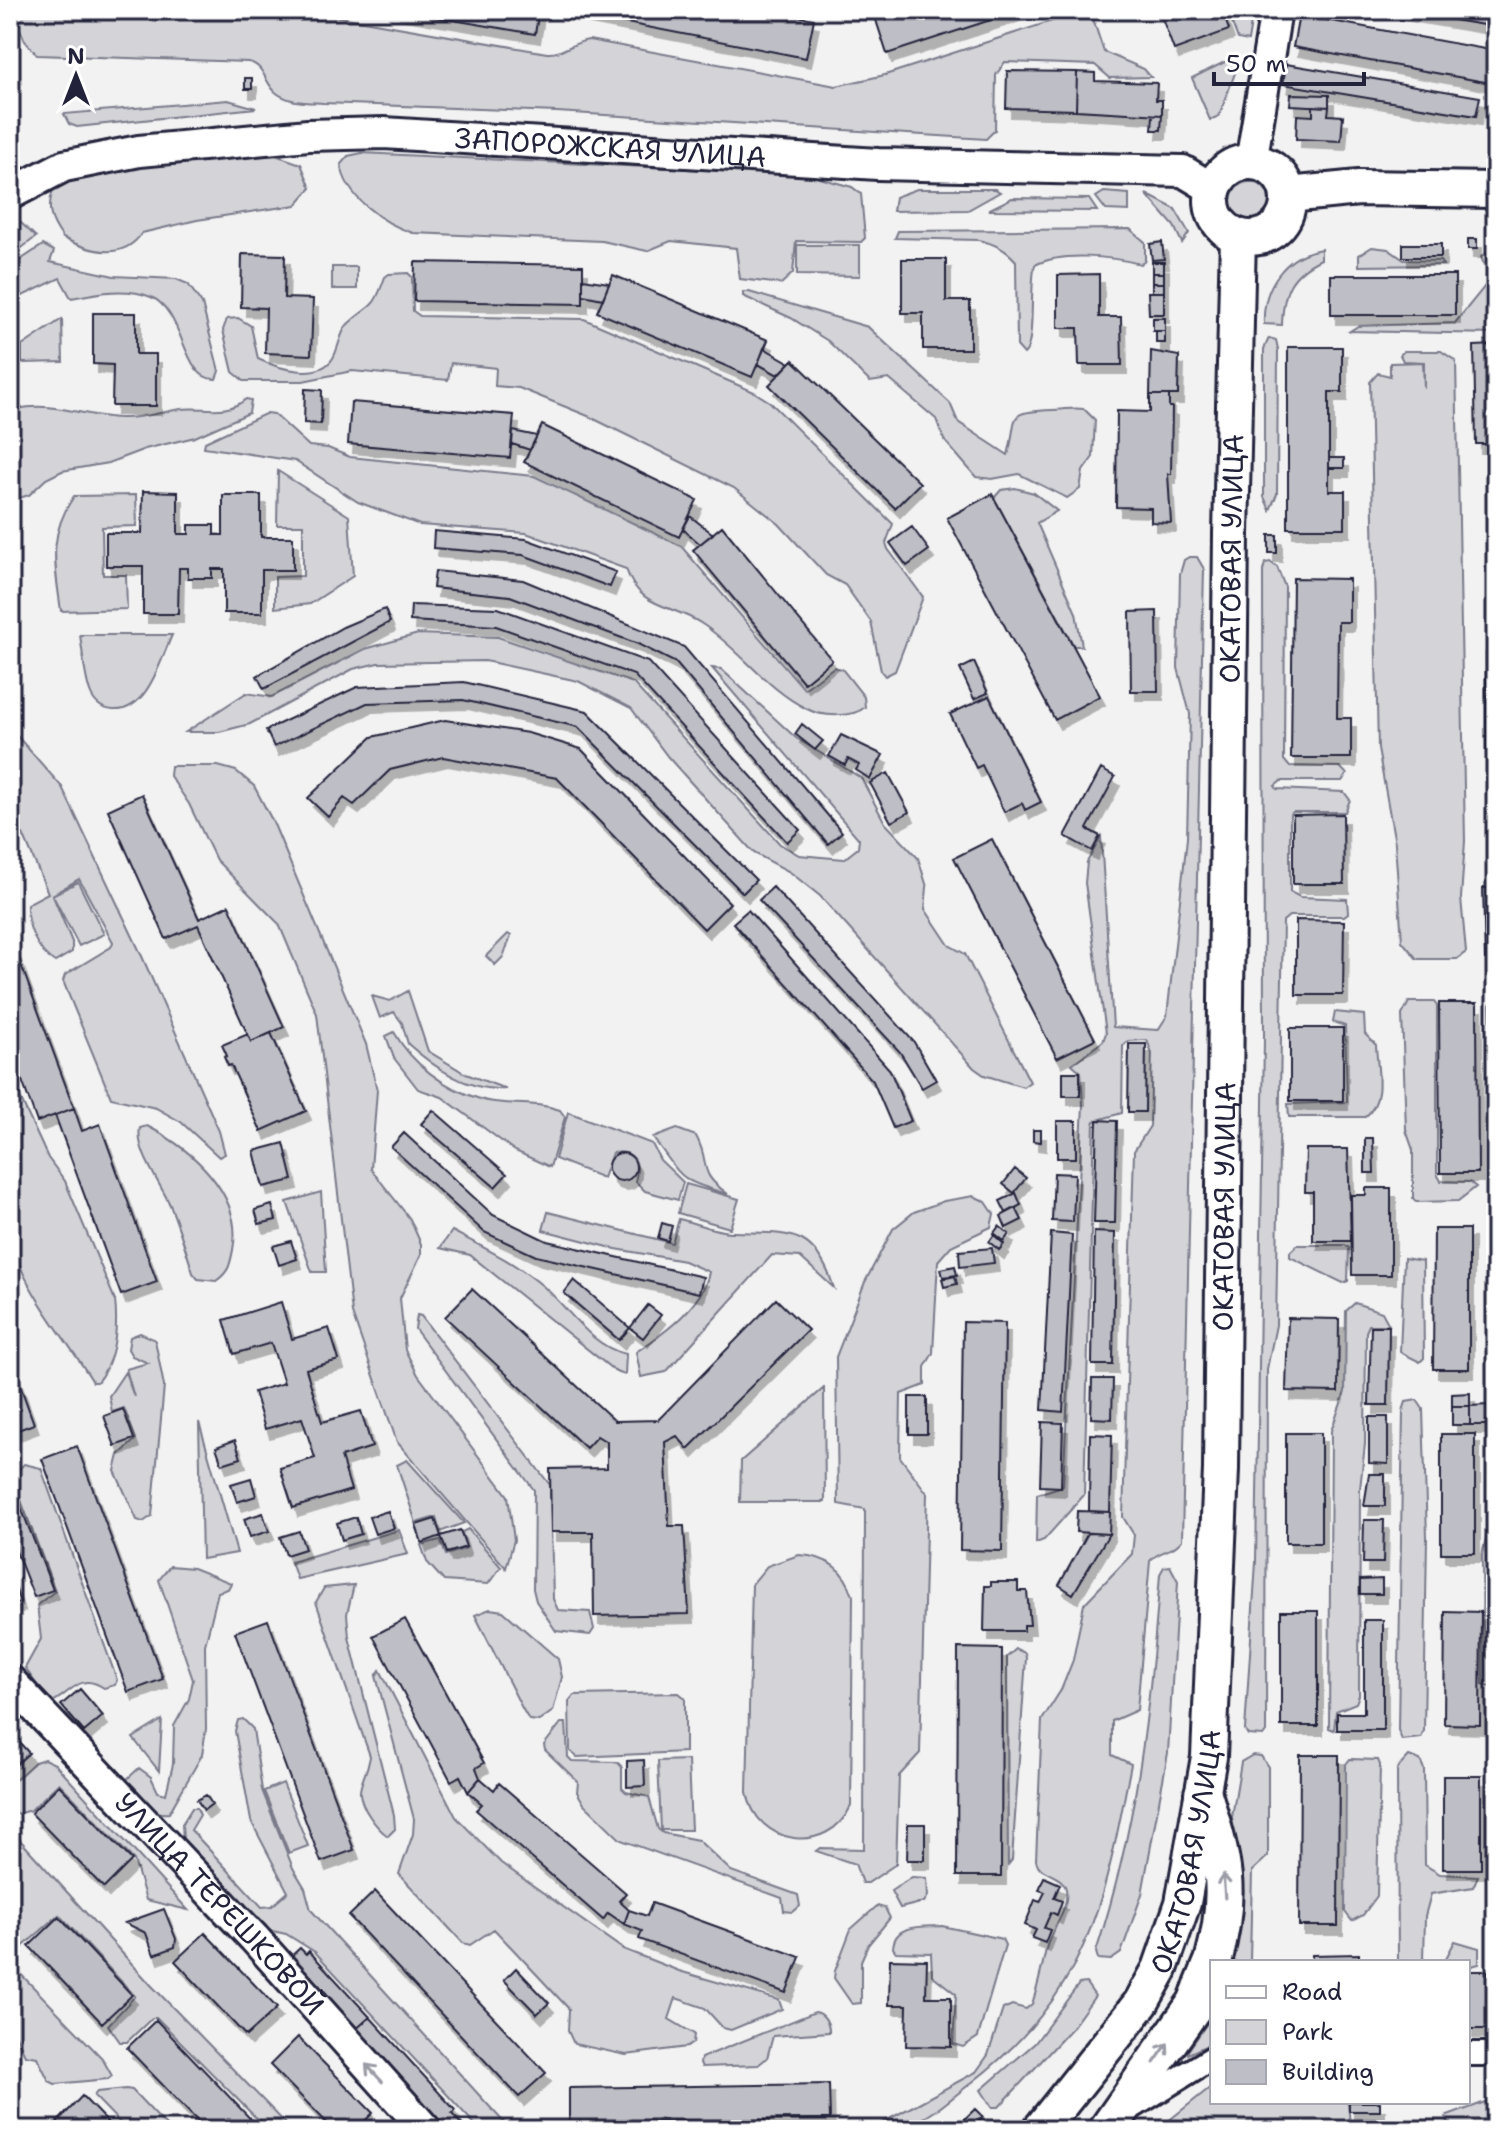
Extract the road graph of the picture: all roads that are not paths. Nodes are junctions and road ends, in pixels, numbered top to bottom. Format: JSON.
{"nodes":[{"id":1,"x":1276,"y":10,"type":"edge"},
{"id":2,"x":1251,"y":163,"type":"junction"},
{"id":3,"x":1213,"y":189,"type":"junction"},
{"id":4,"x":1496,"y":190,"type":"edge"},
{"id":5,"x":10,"y":194,"type":"edge"},
{"id":6,"x":1288,"y":195,"type":"junction"},
{"id":7,"x":1238,"y":236,"type":"junction"},
{"id":8,"x":10,"y":1681,"type":"edge"},
{"id":9,"x":1203,"y":1794,"type":"junction"},
{"id":10,"x":1213,"y":1960,"type":"edge"},
{"id":11,"x":1210,"y":1968,"type":"edge"},
{"id":12,"x":1470,"y":2054,"type":"edge"},
{"id":13,"x":1496,"y":2054,"type":"edge"},
{"id":14,"x":1210,"y":2059,"type":"edge"},
{"id":15,"x":1112,"y":2124,"type":"edge"},
{"id":16,"x":426,"y":2130,"type":"edge"},
{"id":17,"x":1040,"y":2130,"type":"edge"}],
"edges":[{"from":1,"to":2,"type":"main road"},
{"from":2,"to":3,"type":"main road"},
{"from":2,"to":6,"type":"main road"},
{"from":3,"to":5,"type":"main road","name":"ЗАПОРОЖСКАЯ УЛИЦА"},
{"from":3,"to":7,"type":"main road"},
{"from":4,"to":6,"type":"main road"},
{"from":6,"to":7,"type":"main road"},
{"from":7,"to":9,"type":"main road","name":"ОКАТОВАЯ УЛИЦА"},
{"from":16,"to":8,"type":"main road","name":"УЛИЦА ТЕРЕШКОВОЙ","one_way":true},
{"from":10,"to":9,"type":"highway","one_way":true},
{"from":9,"to":17,"type":"main road","name":"ОКАТОВАЯ УЛИЦА"},
{"from":15,"to":11,"type":"highway","one_way":true},
{"from":12,"to":13,"type":"street"},
{"from":14,"to":15,"type":"street"}]}
